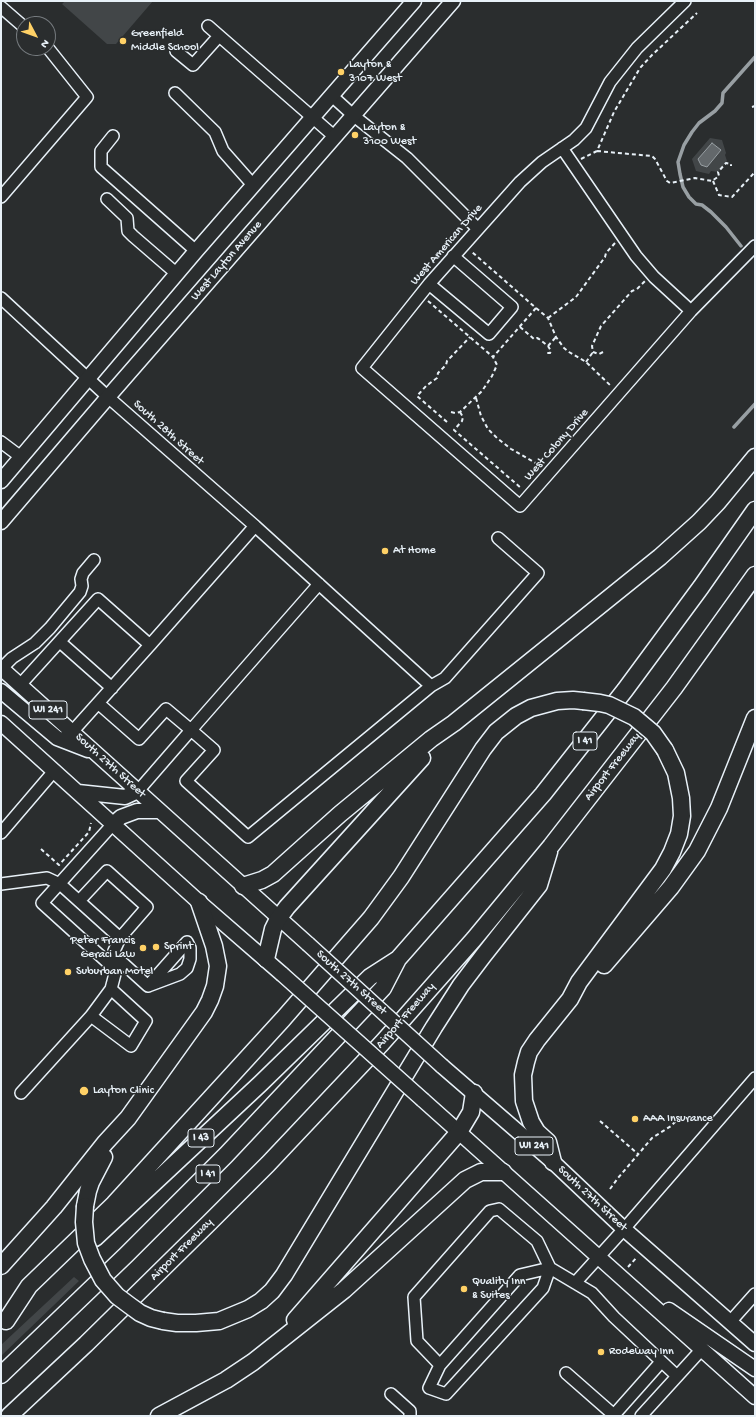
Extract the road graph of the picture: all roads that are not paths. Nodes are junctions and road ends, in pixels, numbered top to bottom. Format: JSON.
{"nodes":[{"id":1,"x":414,"y":1,"type":"edge"},
{"id":2,"x":454,"y":1,"type":"edge"},
{"id":3,"x":686,"y":1,"type":"edge"},
{"id":4,"x":1,"y":7,"type":"edge"},
{"id":5,"x":16,"y":20,"type":"edge"},
{"id":6,"x":208,"y":26,"type":"dead end"},
{"id":7,"x":219,"y":36,"type":"junction"},
{"id":8,"x":176,"y":51,"type":"dead end"},
{"id":9,"x":54,"y":56,"type":"edge"},
{"id":10,"x":175,"y":93,"type":"dead end"},
{"id":11,"x":332,"y":96,"type":"junction"},
{"id":12,"x":354,"y":116,"type":"junction"},
{"id":13,"x":312,"y":118,"type":"junction"},
{"id":14,"x":113,"y":136,"type":"dead end"},
{"id":15,"x":335,"y":137,"type":"junction"},
{"id":16,"x":562,"y":148,"type":"junction"},
{"id":17,"x":253,"y":185,"type":"junction"},
{"id":18,"x":1,"y":197,"type":"edge"},
{"id":19,"x":107,"y":199,"type":"dead end"},
{"id":20,"x":478,"y":229,"type":"junction"},
{"id":21,"x":755,"y":246,"type":"edge"},
{"id":22,"x":196,"y":251,"type":"junction"},
{"id":23,"x":453,"y":256,"type":"junction"},
{"id":24,"x":176,"y":274,"type":"junction"},
{"id":25,"x":429,"y":284,"type":"junction"},
{"id":26,"x":1,"y":298,"type":"edge"},
{"id":27,"x":691,"y":311,"type":"junction"},
{"id":28,"x":362,"y":368,"type":"joint"},
{"id":29,"x":88,"y":379,"type":"junction"},
{"id":30,"x":108,"y":397,"type":"junction"},
{"id":31,"x":1,"y":442,"type":"edge"},
{"id":32,"x":21,"y":457,"type":"junction"},
{"id":33,"x":755,"y":457,"type":"edge"},
{"id":34,"x":3,"y":475,"type":"edge"},
{"id":35,"x":755,"y":510,"type":"edge"},
{"id":36,"x":1,"y":522,"type":"edge"},
{"id":37,"x":255,"y":526,"type":"junction"},
{"id":38,"x":498,"y":538,"type":"dead end"},
{"id":39,"x":94,"y":560,"type":"dead end"},
{"id":40,"x":755,"y":575,"type":"edge"},
{"id":41,"x":319,"y":584,"type":"junction"},
{"id":42,"x":60,"y":642,"type":"junction"},
{"id":43,"x":150,"y":645,"type":"junction"},
{"id":44,"x":1,"y":669,"type":"edge"},
{"id":45,"x":20,"y":685,"type":"junction"},
{"id":46,"x":431,"y":686,"type":"junction"},
{"id":47,"x":112,"y":688,"type":"junction"},
{"id":48,"x":1,"y":691,"type":"edge"},
{"id":49,"x":98,"y":703,"type":"junction"},
{"id":50,"x":755,"y":718,"type":"edge"},
{"id":51,"x":454,"y":723,"type":"junction"},
{"id":52,"x":2,"y":727,"type":"edge"},
{"id":53,"x":191,"y":730,"type":"junction"},
{"id":54,"x":72,"y":732,"type":"junction"},
{"id":55,"x":95,"y":753,"type":"junction"},
{"id":56,"x":54,"y":771,"type":"junction"},
{"id":57,"x":138,"y":791,"type":"junction"},
{"id":58,"x":78,"y":792,"type":"junction"},
{"id":59,"x":160,"y":811,"type":"junction"},
{"id":60,"x":113,"y":824,"type":"junction"},
{"id":61,"x":1,"y":832,"type":"edge"},
{"id":62,"x":551,"y":846,"type":"junction"},
{"id":63,"x":1,"y":884,"type":"edge"},
{"id":64,"x":60,"y":884,"type":"junction"},
{"id":65,"x":243,"y":886,"type":"junction"},
{"id":66,"x":79,"y":901,"type":"junction"},
{"id":67,"x":199,"y":902,"type":"junction"},
{"id":68,"x":278,"y":919,"type":"junction"},
{"id":69,"x":120,"y":938,"type":"junction"},
{"id":70,"x":266,"y":959,"type":"junction"},
{"id":71,"x":398,"y":959,"type":"junction"},
{"id":72,"x":148,"y":986,"type":"junction"},
{"id":73,"x":111,"y":989,"type":"junction"},
{"id":74,"x":570,"y":999,"type":"junction"},
{"id":75,"x":90,"y":1016,"type":"junction"},
{"id":76,"x":755,"y":1078,"type":"edge"},
{"id":77,"x":21,"y":1093,"type":"dead end"},
{"id":78,"x":474,"y":1093,"type":"junction"},
{"id":79,"x":128,"y":1118,"type":"junction"},
{"id":80,"x":459,"y":1132,"type":"junction"},
{"id":81,"x":553,"y":1162,"type":"junction"},
{"id":82,"x":503,"y":1172,"type":"junction"},
{"id":83,"x":624,"y":1229,"type":"junction"},
{"id":84,"x":598,"y":1258,"type":"junction"},
{"id":85,"x":1,"y":1266,"type":"edge"},
{"id":86,"x":550,"y":1268,"type":"junction"},
{"id":87,"x":627,"y":1275,"type":"junction"},
{"id":88,"x":575,"y":1283,"type":"junction"},
{"id":89,"x":755,"y":1294,"type":"edge"},
{"id":90,"x":730,"y":1322,"type":"junction"},
{"id":91,"x":4,"y":1323,"type":"edge"},
{"id":92,"x":755,"y":1344,"type":"edge"},
{"id":93,"x":702,"y":1349,"type":"junction"},
{"id":94,"x":253,"y":1362,"type":"junction"},
{"id":95,"x":661,"y":1362,"type":"junction"},
{"id":96,"x":440,"y":1365,"type":"junction"},
{"id":97,"x":755,"y":1369,"type":"edge"},
{"id":98,"x":566,"y":1373,"type":"dead end"},
{"id":99,"x":1,"y":1375,"type":"edge"},
{"id":100,"x":677,"y":1376,"type":"junction"},
{"id":101,"x":391,"y":1394,"type":"dead end"},
{"id":102,"x":755,"y":1397,"type":"edge"},
{"id":103,"x":9,"y":1416,"type":"edge"},
{"id":104,"x":159,"y":1416,"type":"edge"},
{"id":105,"x":410,"y":1416,"type":"edge"},
{"id":106,"x":614,"y":1416,"type":"edge"},
{"id":107,"x":641,"y":1416,"type":"edge"}],
"edges":[{"from":1,"to":11,"type":"main road"},
{"from":2,"to":12,"type":"main road","name":"West Layton Avenue"},
{"from":3,"to":16,"type":"street","name":"West American Drive"},
{"from":4,"to":5,"type":"street"},
{"from":6,"to":7,"type":"street"},
{"from":7,"to":8,"type":"street"},
{"from":7,"to":13,"type":"street"},
{"from":9,"to":18,"type":"street"},
{"from":10,"to":17,"type":"street"},
{"from":11,"to":12,"type":"street"},
{"from":11,"to":13,"type":"main road"},
{"from":12,"to":15,"type":"main road","name":"West Layton Avenue"},
{"from":12,"to":20,"type":"street"},
{"from":13,"to":15,"type":"street"},
{"from":13,"to":17,"type":"main road"},
{"from":14,"to":22,"type":"street"},
{"from":15,"to":30,"type":"main road","name":"West Layton Avenue"},
{"from":16,"to":20,"type":"street","name":"West American Drive"},
{"from":16,"to":27,"type":"street"},
{"from":17,"to":22,"type":"main road"},
{"from":19,"to":24,"type":"street"},
{"from":20,"to":23,"type":"street","name":"West American Drive"},
{"from":21,"to":27,"type":"street","name":"West Colony Drive"},
{"from":22,"to":24,"type":"main road"},
{"from":23,"to":25,"type":"street","name":"West American Drive"},
{"from":23,"to":25,"type":"street"},
{"from":24,"to":29,"type":"main road"},
{"from":25,"to":28,"type":"street","name":"West American Drive"},
{"from":26,"to":29,"type":"street","name":"South 28th Street"},
{"from":27,"to":28,"type":"street","name":"West Colony Drive"},
{"from":29,"to":30,"type":"street","name":"South 28th Street"},
{"from":29,"to":32,"type":"main road"},
{"from":30,"to":36,"type":"main road","name":"West Layton Avenue"},
{"from":30,"to":37,"type":"street","name":"South 28th Street"},
{"from":31,"to":32,"type":"street"},
{"from":32,"to":34,"type":"main road"},
{"from":33,"to":51,"type":"highway"},
{"from":35,"to":71,"type":"highway","number":"I 41"},
{"from":37,"to":41,"type":"street","name":"South 28th Street"},
{"from":37,"to":43,"type":"street"},
{"from":38,"to":46,"type":"street"},
{"from":39,"to":44,"type":"street"},
{"from":40,"to":62,"type":"highway","name":"Airport Freeway"},
{"from":41,"to":46,"type":"street","name":"South 28th Street"},
{"from":41,"to":53,"type":"street"},
{"from":42,"to":43,"type":"street"},
{"from":42,"to":45,"type":"street"},
{"from":42,"to":47,"type":"street"},
{"from":43,"to":47,"type":"street"},
{"from":44,"to":45,"type":"main road","name":"South 27th Street","number":"WI 241"},
{"from":45,"to":54,"type":"main road","name":"South 27th Street","number":"WI 241"},
{"from":46,"to":53,"type":"street"},
{"from":47,"to":49,"type":"street"},
{"from":48,"to":55,"type":"main road"},
{"from":49,"to":53,"type":"street"},
{"from":49,"to":54,"type":"street"},
{"from":50,"to":74,"type":"highway"},
{"from":51,"to":65,"type":"highway"},
{"from":51,"to":68,"type":"highway"},
{"from":52,"to":56,"type":"main road"},
{"from":53,"to":57,"type":"street"},
{"from":54,"to":55,"type":"main road","name":"South 27th Street","number":"WI 241"},
{"from":55,"to":57,"type":"main road","name":"South 27th Street","number":"WI 241"},
{"from":56,"to":58,"type":"main road"},
{"from":56,"to":61,"type":"street"},
{"from":57,"to":58,"type":"main road"},
{"from":57,"to":59,"type":"main road","name":"South 27th Street","number":"WI 241"},
{"from":58,"to":60,"type":"main road"},
{"from":59,"to":60,"type":"main road"},
{"from":59,"to":65,"type":"main road","name":"South 27th Street","number":"WI 241"},
{"from":60,"to":64,"type":"street"},
{"from":60,"to":67,"type":"main road"},
{"from":62,"to":79,"type":"highway","bridge":true},
{"from":62,"to":103,"type":"highway","name":"Airport Freeway"},
{"from":63,"to":64,"type":"street"},
{"from":64,"to":66,"type":"street"},
{"from":64,"to":73,"type":"street"},
{"from":65,"to":68,"type":"main road","name":"South 27th Street","number":"WI 241"},
{"from":66,"to":69,"type":"street"},
{"from":66,"to":69,"type":"street"},
{"from":67,"to":70,"type":"main road"},
{"from":67,"to":79,"type":"highway"},
{"from":68,"to":70,"type":"highway"},
{"from":68,"to":78,"type":"main road","name":"South 27th Street","number":"WI 241","bridge":true},
{"from":69,"to":72,"type":"street"},
{"from":70,"to":80,"type":"main road","bridge":true},
{"from":71,"to":91,"type":"highway","number":"I 43"},
{"from":71,"to":99,"type":"highway","number":"I 41"},
{"from":72,"to":72,"type":"street"},
{"from":73,"to":75,"type":"street"},
{"from":73,"to":75,"type":"street"},
{"from":74,"to":81,"type":"highway"},
{"from":74,"to":91,"type":"highway","bridge":true},
{"from":75,"to":77,"type":"street"},
{"from":76,"to":83,"type":"street"},
{"from":78,"to":80,"type":"highway"},
{"from":78,"to":81,"type":"main road","name":"South 27th Street","number":"WI 241"},
{"from":79,"to":85,"type":"highway"},
{"from":80,"to":82,"type":"main road"},
{"from":80,"to":94,"type":"highway"},
{"from":81,"to":83,"type":"main road","name":"South 27th Street","number":"WI 241"},
{"from":82,"to":84,"type":"main road"},
{"from":82,"to":94,"type":"highway"},
{"from":83,"to":84,"type":"street"},
{"from":83,"to":90,"type":"main road","name":"South 27th Street","number":"WI 241"},
{"from":84,"to":87,"type":"main road"},
{"from":84,"to":88,"type":"street"},
{"from":86,"to":88,"type":"street"},
{"from":86,"to":96,"type":"street"},
{"from":86,"to":96,"type":"street"},
{"from":86,"to":96,"type":"street"},
{"from":87,"to":93,"type":"main road"},
{"from":87,"to":97,"type":"main road"},
{"from":88,"to":95,"type":"street"},
{"from":89,"to":90,"type":"street"},
{"from":90,"to":92,"type":"main road","name":"South 27th Street","number":"WI 241"},
{"from":93,"to":100,"type":"street"},
{"from":93,"to":102,"type":"main road"},
{"from":94,"to":104,"type":"highway"},
{"from":95,"to":100,"type":"street"},
{"from":95,"to":106,"type":"street"},
{"from":98,"to":106,"type":"street"},
{"from":100,"to":107,"type":"street"},
{"from":101,"to":105,"type":"street"}]}
